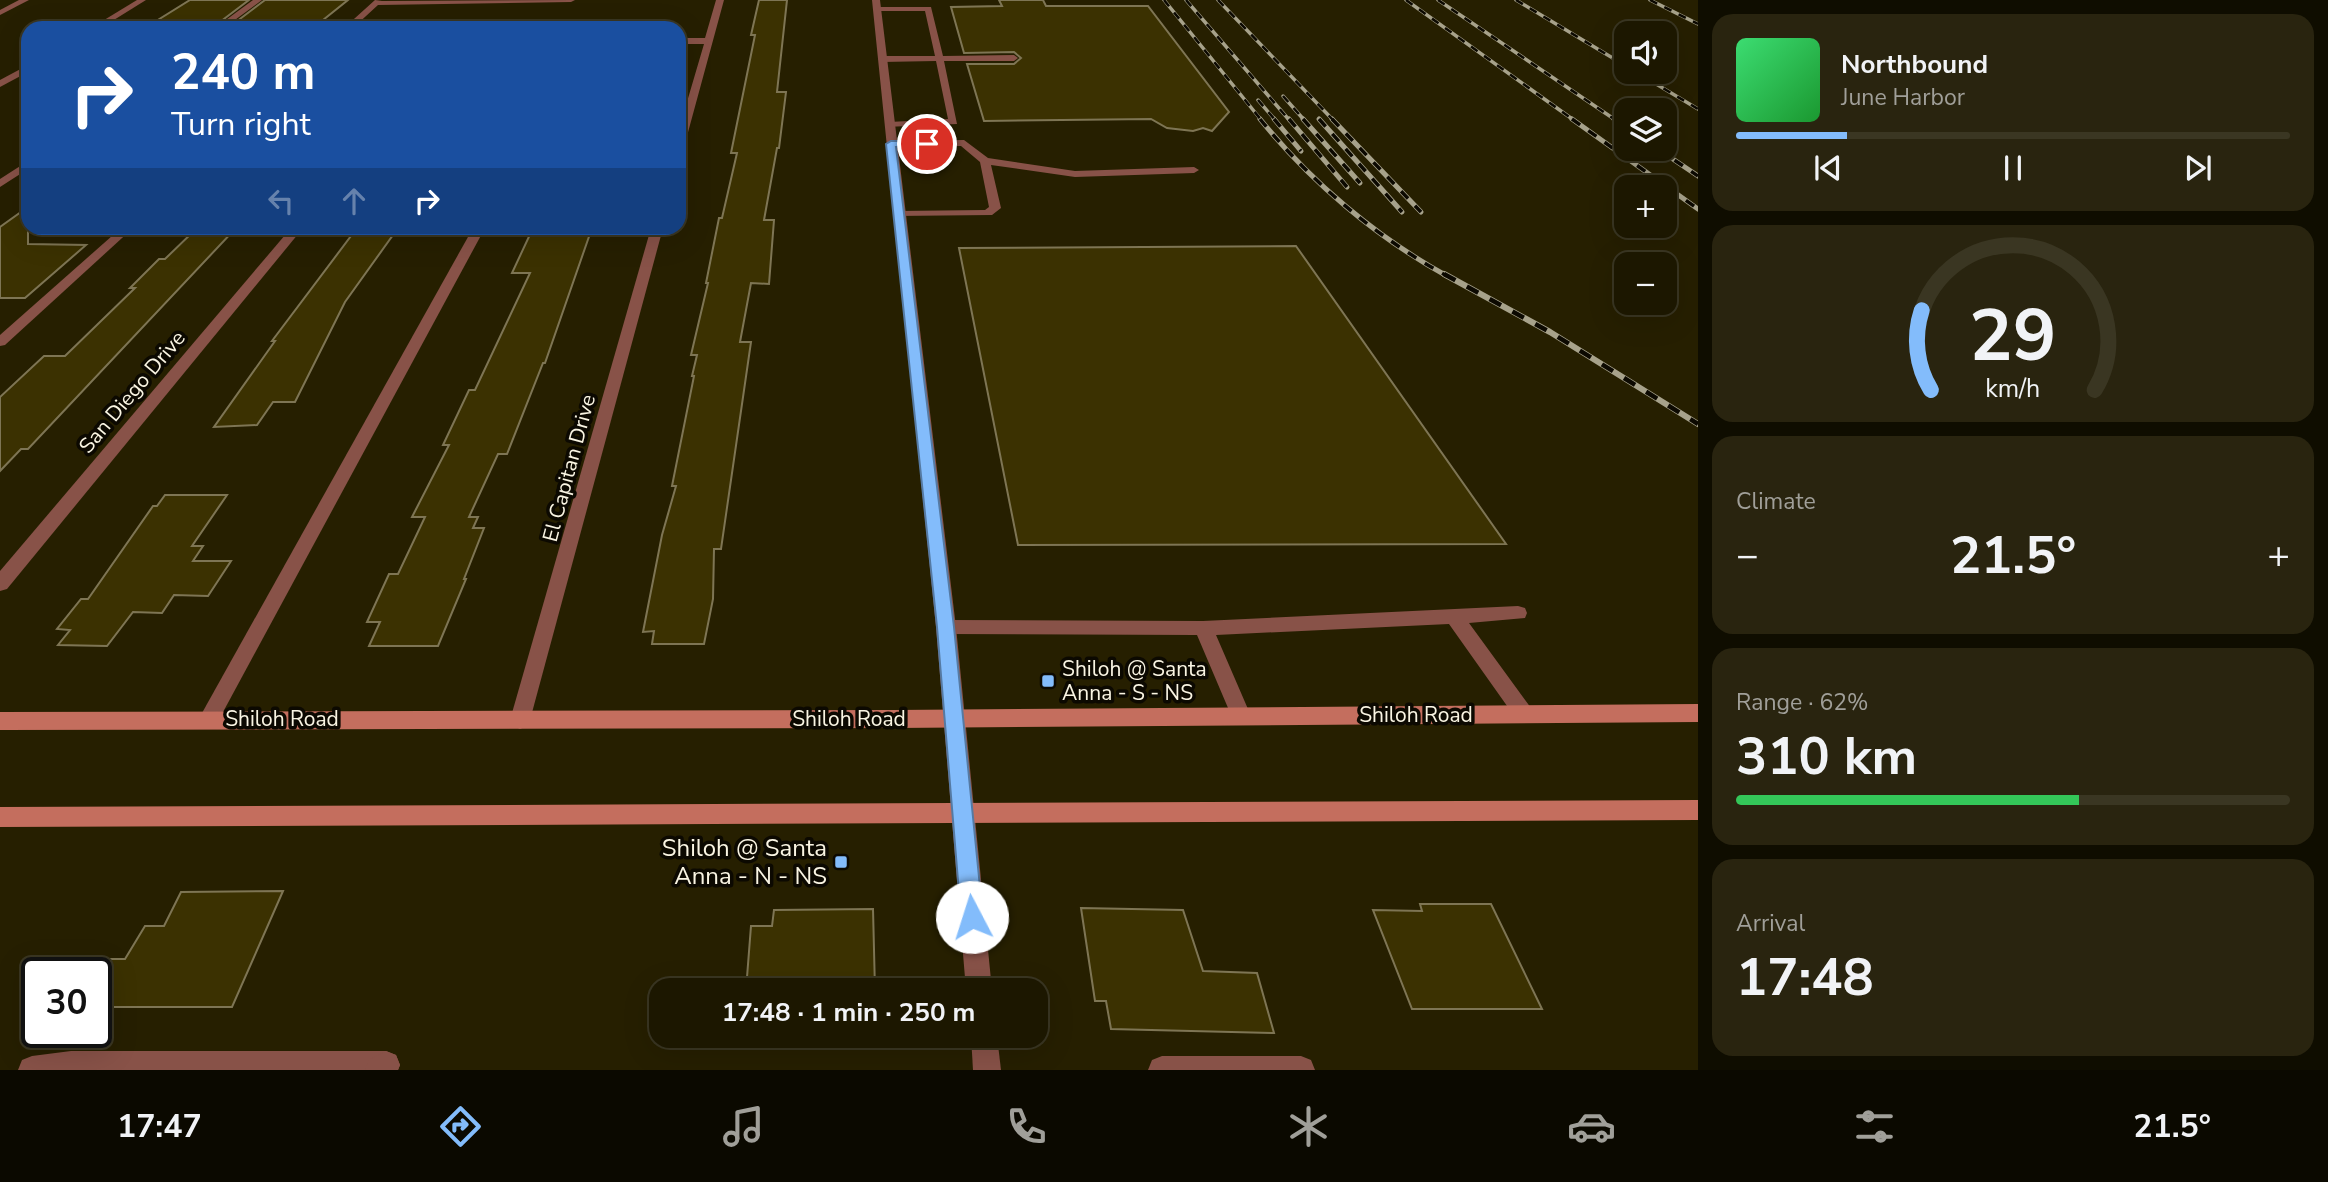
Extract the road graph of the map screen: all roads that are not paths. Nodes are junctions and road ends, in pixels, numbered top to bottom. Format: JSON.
{"nodes":[{"id":1,"x":25,"y":0,"type":"edge"},
{"id":2,"x":142,"y":0,"type":"edge"},
{"id":3,"x":258,"y":0,"type":"edge"},
{"id":4,"x":571,"y":0,"type":"edge"},
{"id":5,"x":720,"y":0,"type":"edge"},
{"id":6,"x":377,"y":1,"type":"edge"},
{"id":7,"x":876,"y":4,"type":"edge"},
{"id":8,"x":0,"y":13,"type":"edge"},
{"id":9,"x":107,"y":21,"type":"edge"},
{"id":10,"x":229,"y":21,"type":"edge"},
{"id":11,"x":356,"y":21,"type":"edge"},
{"id":12,"x":686,"y":41,"type":"edge"},
{"id":13,"x":708,"y":41,"type":"junction"},
{"id":14,"x":939,"y":58,"type":"junction"},
{"id":15,"x":1014,"y":58,"type":"dead end"},
{"id":16,"x":882,"y":59,"type":"junction"},
{"id":17,"x":21,"y":72,"type":"edge"},
{"id":18,"x":0,"y":84,"type":"edge"},
{"id":19,"x":686,"y":121,"type":"edge"},
{"id":20,"x":889,"y":125,"type":"junction"},
{"id":21,"x":891,"y":144,"type":"junction"},
{"id":22,"x":985,"y":161,"type":"junction"},
{"id":23,"x":21,"y":169,"type":"edge"},
{"id":24,"x":1194,"y":170,"type":"dead end"},
{"id":25,"x":0,"y":184,"type":"edge"},
{"id":26,"x":899,"y":214,"type":"junction"},
{"id":27,"x":119,"y":235,"type":"edge"},
{"id":28,"x":291,"y":235,"type":"edge"},
{"id":29,"x":475,"y":235,"type":"edge"},
{"id":30,"x":655,"y":235,"type":"edge"},
{"id":31,"x":0,"y":342,"type":"edge"},
{"id":32,"x":0,"y":584,"type":"edge"},
{"id":33,"x":1518,"y":613,"type":"dead end"},
{"id":34,"x":1454,"y":616,"type":"junction"},
{"id":35,"x":946,"y":627,"type":"junction"},
{"id":36,"x":1203,"y":628,"type":"junction"},
{"id":37,"x":1698,"y":713,"type":"edge"},
{"id":38,"x":1524,"y":714,"type":"junction"},
{"id":39,"x":1241,"y":716,"type":"junction"},
{"id":40,"x":209,"y":719,"type":"junction"},
{"id":41,"x":954,"y":719,"type":"junction"},
{"id":42,"x":520,"y":720,"type":"junction"},
{"id":43,"x":0,"y":721,"type":"edge"},
{"id":44,"x":1698,"y":810,"type":"edge"},
{"id":45,"x":962,"y":815,"type":"junction"},
{"id":46,"x":0,"y":817,"type":"edge"},
{"id":47,"x":978,"y":978,"type":"edge"},
{"id":48,"x":985,"y":1048,"type":"edge"},
{"id":49,"x":382,"y":1068,"type":"edge"},
{"id":50,"x":32,"y":1070,"type":"edge"},
{"id":51,"x":987,"y":1070,"type":"edge"},
{"id":52,"x":1162,"y":1070,"type":"edge"},
{"id":53,"x":1301,"y":1070,"type":"edge"}],
"edges":[{"from":1,"to":8,"type":"street"},
{"from":2,"to":9,"type":"street"},
{"from":3,"to":10,"type":"street"},
{"from":4,"to":6,"type":"street"},
{"from":5,"to":13,"type":"street"},
{"from":6,"to":11,"type":"street"},
{"from":7,"to":14,"type":"street"},
{"from":7,"to":16,"type":"street"},
{"from":12,"to":13,"type":"street"},
{"from":13,"to":19,"type":"street"},
{"from":14,"to":15,"type":"street"},
{"from":14,"to":16,"type":"street"},
{"from":14,"to":20,"type":"street"},
{"from":16,"to":20,"type":"street"},
{"from":17,"to":18,"type":"street"},
{"from":20,"to":21,"type":"street"},
{"from":21,"to":22,"type":"street"},
{"from":21,"to":26,"type":"street"},
{"from":22,"to":24,"type":"street"},
{"from":22,"to":26,"type":"street"},
{"from":23,"to":25,"type":"street"},
{"from":26,"to":35,"type":"street"},
{"from":27,"to":31,"type":"street"},
{"from":28,"to":32,"type":"street","name":"San Diego Drive"},
{"from":29,"to":40,"type":"street"},
{"from":30,"to":42,"type":"street","name":"El Capitan Drive"},
{"from":33,"to":34,"type":"street"},
{"from":34,"to":36,"type":"street"},
{"from":34,"to":38,"type":"street"},
{"from":35,"to":36,"type":"street"},
{"from":35,"to":41,"type":"street"},
{"from":36,"to":39,"type":"street"},
{"from":37,"to":38,"type":"main road","name":"Shiloh Road"},
{"from":38,"to":39,"type":"main road","name":"Shiloh Road"},
{"from":39,"to":41,"type":"main road","name":"Shiloh Road"},
{"from":40,"to":42,"type":"main road","name":"Shiloh Road"},
{"from":40,"to":43,"type":"main road","name":"Shiloh Road"},
{"from":41,"to":42,"type":"main road","name":"Shiloh Road"},
{"from":41,"to":45,"type":"street"},
{"from":44,"to":45,"type":"main road"},
{"from":45,"to":46,"type":"main road"},
{"from":45,"to":47,"type":"street"},
{"from":48,"to":51,"type":"street"},
{"from":49,"to":50,"type":"street"},
{"from":52,"to":53,"type":"street"}]}
